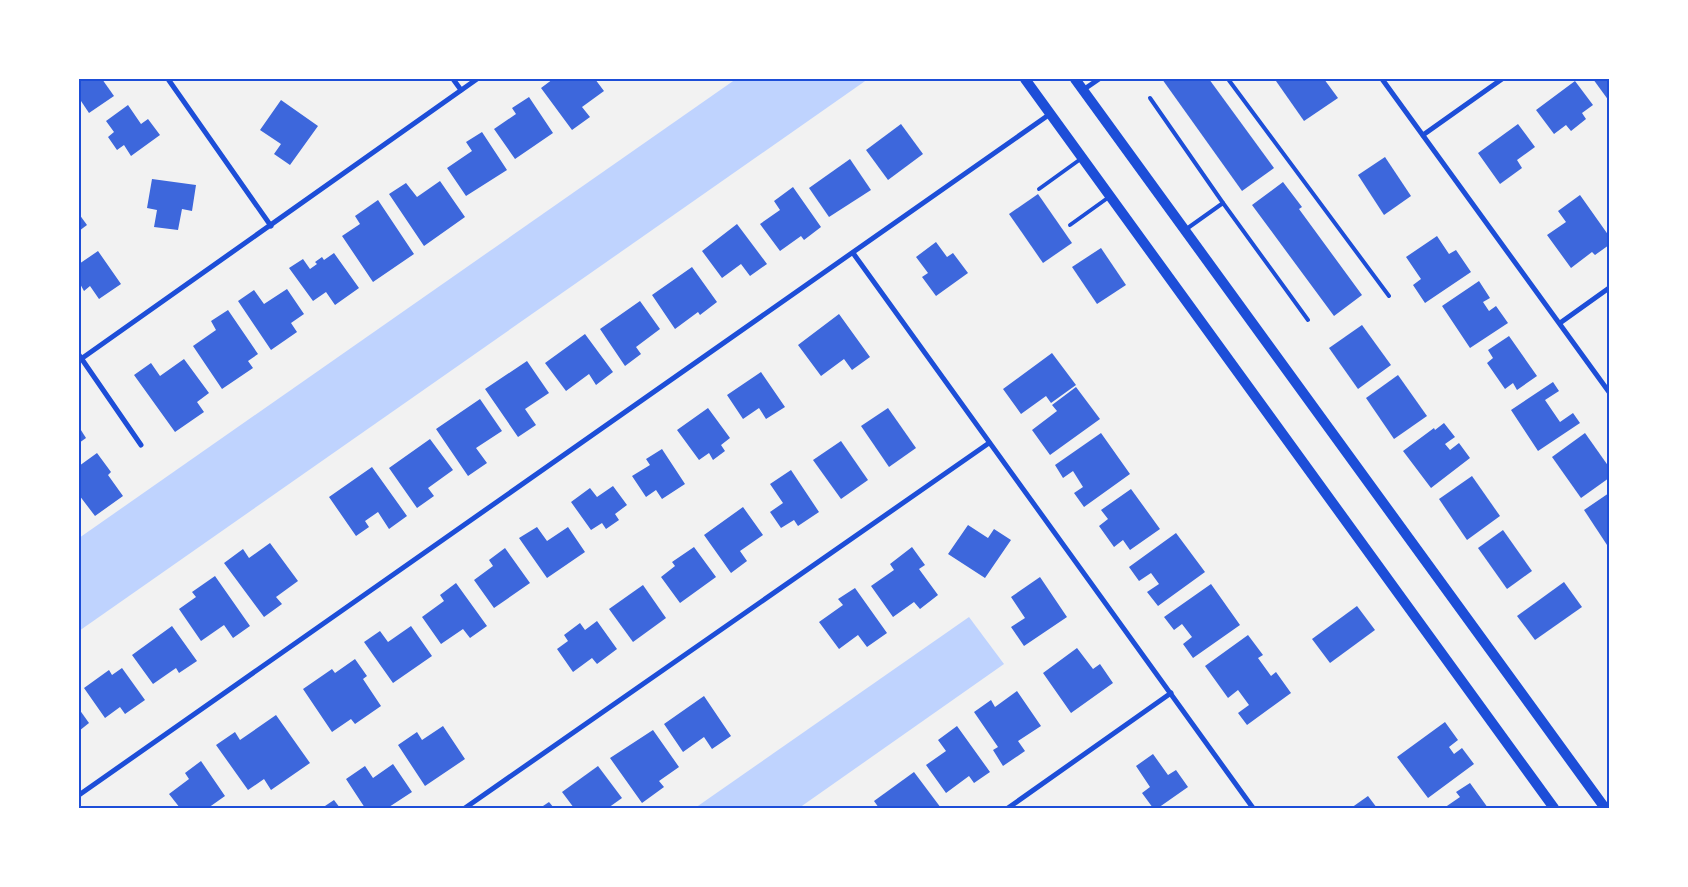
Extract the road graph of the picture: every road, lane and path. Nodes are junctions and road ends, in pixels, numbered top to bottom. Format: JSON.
{"nodes":[{"id":1,"x":168,"y":79,"type":"edge"},
{"id":2,"x":453,"y":79,"type":"edge"},
{"id":3,"x":477,"y":79,"type":"edge"},
{"id":4,"x":1025,"y":79,"type":"edge"},
{"id":5,"x":1075,"y":79,"type":"edge"},
{"id":6,"x":1099,"y":79,"type":"edge"},
{"id":7,"x":1228,"y":79,"type":"edge"},
{"id":8,"x":1382,"y":79,"type":"edge"},
{"id":9,"x":1502,"y":79,"type":"edge"},
{"id":10,"x":461,"y":90,"type":"junction"},
{"id":11,"x":1083,"y":90,"type":"junction"},
{"id":12,"x":1150,"y":98,"type":"dead end"},
{"id":13,"x":1050,"y":114,"type":"junction"},
{"id":14,"x":1423,"y":135,"type":"junction"},
{"id":15,"x":1082,"y":158,"type":"junction"},
{"id":16,"x":1039,"y":189,"type":"dead end"},
{"id":17,"x":1109,"y":196,"type":"junction"},
{"id":18,"x":1223,"y":203,"type":"junction"},
{"id":19,"x":1070,"y":225,"type":"dead end"},
{"id":20,"x":271,"y":226,"type":"junction"},
{"id":21,"x":1184,"y":230,"type":"junction"},
{"id":22,"x":853,"y":253,"type":"junction"},
{"id":23,"x":1609,"y":288,"type":"edge"},
{"id":24,"x":1389,"y":296,"type":"dead end"},
{"id":25,"x":1308,"y":320,"type":"dead end"},
{"id":26,"x":1560,"y":323,"type":"junction"},
{"id":27,"x":80,"y":357,"type":"edge"},
{"id":28,"x":1609,"y":392,"type":"edge"},
{"id":29,"x":989,"y":442,"type":"junction"},
{"id":30,"x":141,"y":445,"type":"dead end"},
{"id":31,"x":1171,"y":693,"type":"junction"},
{"id":32,"x":79,"y":795,"type":"edge"},
{"id":33,"x":465,"y":808,"type":"edge"},
{"id":34,"x":1008,"y":808,"type":"edge"},
{"id":35,"x":1253,"y":808,"type":"edge"},
{"id":36,"x":1554,"y":808,"type":"edge"},
{"id":37,"x":1605,"y":808,"type":"edge"}],
"edges":[{"from":1,"to":20,"type":"street"},
{"from":2,"to":10,"type":"street"},
{"from":3,"to":10,"type":"street"},
{"from":4,"to":13,"type":"main road"},
{"from":5,"to":11,"type":"main road"},
{"from":6,"to":11,"type":"street"},
{"from":7,"to":24,"type":"lane"},
{"from":8,"to":14,"type":"street"},
{"from":9,"to":14,"type":"street"},
{"from":10,"to":20,"type":"street"},
{"from":11,"to":21,"type":"main road"},
{"from":12,"to":18,"type":"lane"},
{"from":13,"to":15,"type":"main road"},
{"from":13,"to":22,"type":"street"},
{"from":14,"to":26,"type":"street"},
{"from":15,"to":16,"type":"lane"},
{"from":15,"to":17,"type":"main road"},
{"from":17,"to":19,"type":"lane"},
{"from":17,"to":36,"type":"main road"},
{"from":18,"to":21,"type":"lane"},
{"from":18,"to":25,"type":"lane"},
{"from":20,"to":27,"type":"street"},
{"from":21,"to":37,"type":"main road"},
{"from":22,"to":29,"type":"street"},
{"from":22,"to":32,"type":"street"},
{"from":23,"to":26,"type":"street"},
{"from":26,"to":28,"type":"street"},
{"from":27,"to":30,"type":"street"},
{"from":29,"to":31,"type":"street"},
{"from":29,"to":33,"type":"street"},
{"from":31,"to":34,"type":"street"},
{"from":31,"to":35,"type":"street"}]}
